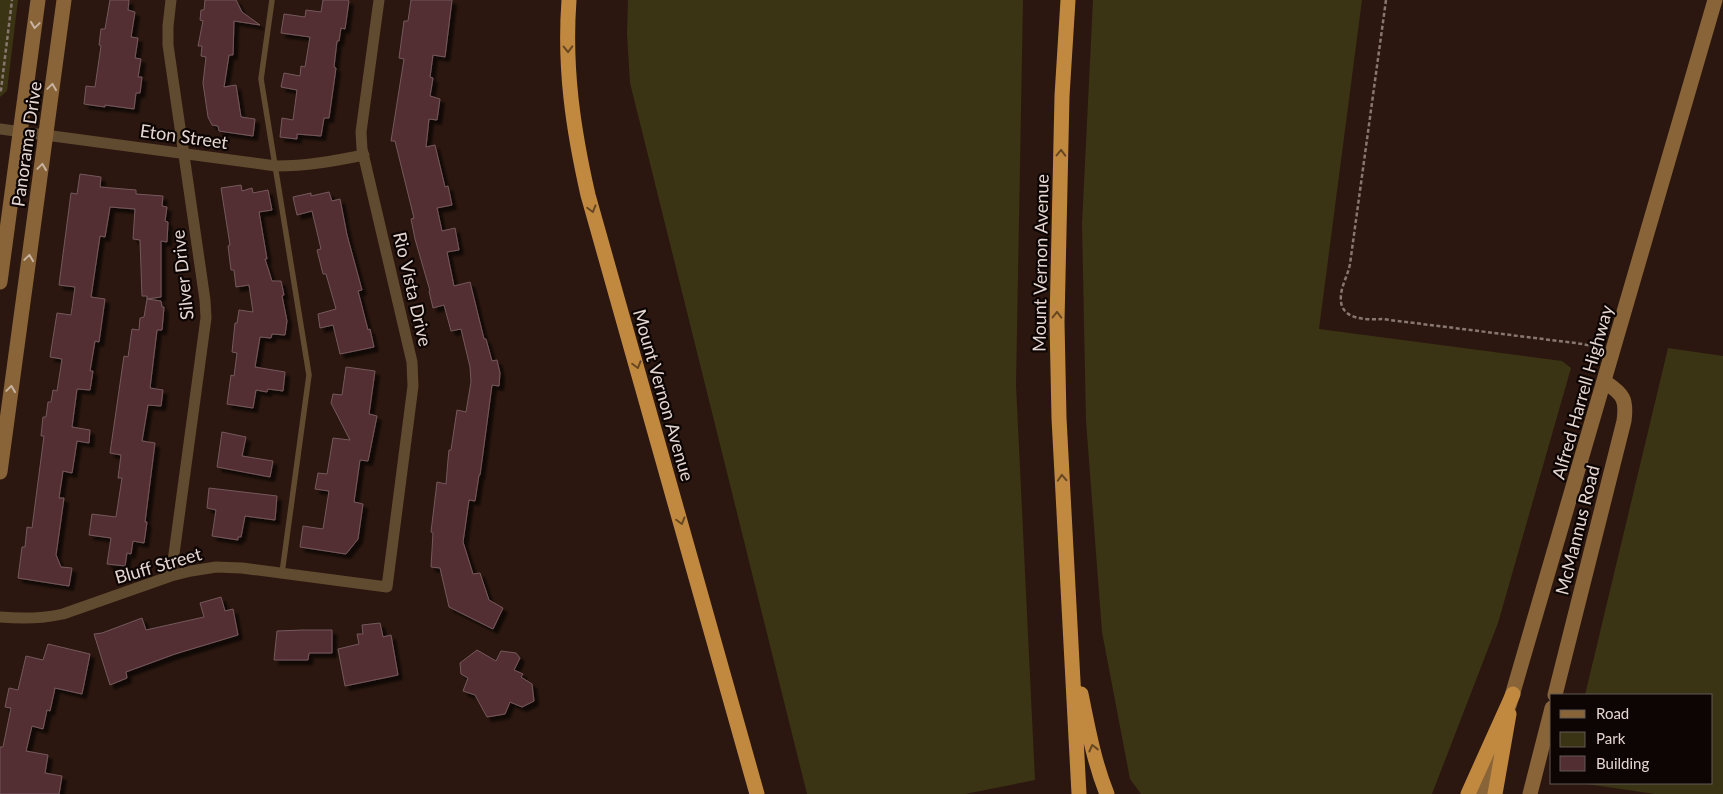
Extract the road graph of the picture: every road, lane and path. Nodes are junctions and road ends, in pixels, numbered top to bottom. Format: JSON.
{"nodes":[{"id":1,"x":12,"y":0,"type":"edge"},
{"id":2,"x":38,"y":0,"type":"edge"},
{"id":3,"x":64,"y":0,"type":"edge"},
{"id":4,"x":171,"y":0,"type":"edge"},
{"id":5,"x":272,"y":0,"type":"edge"},
{"id":6,"x":379,"y":0,"type":"edge"},
{"id":7,"x":569,"y":0,"type":"edge"},
{"id":8,"x":1068,"y":0,"type":"edge"},
{"id":9,"x":1386,"y":0,"type":"edge"},
{"id":10,"x":1715,"y":0,"type":"edge"},
{"id":11,"x":0,"y":91,"type":"edge"},
{"id":12,"x":0,"y":129,"type":"edge"},
{"id":13,"x":20,"y":132,"type":"junction"},
{"id":14,"x":46,"y":135,"type":"junction"},
{"id":15,"x":184,"y":154,"type":"junction"},
{"id":16,"x":364,"y":155,"type":"junction"},
{"id":17,"x":276,"y":166,"type":"junction"},
{"id":18,"x":0,"y":282,"type":"edge"},
{"id":19,"x":1594,"y":347,"type":"dead end"},
{"id":20,"x":1605,"y":382,"type":"junction"},
{"id":21,"x":0,"y":472,"type":"edge"},
{"id":22,"x":1065,"y":526,"type":"junction"},
{"id":23,"x":282,"y":573,"type":"junction"},
{"id":24,"x":171,"y":576,"type":"junction"},
{"id":25,"x":387,"y":587,"type":"joint"},
{"id":26,"x":0,"y":617,"type":"edge"},
{"id":27,"x":1513,"y":694,"type":"junction"},
{"id":28,"x":1555,"y":694,"type":"edge"},
{"id":29,"x":1550,"y":716,"type":"edge"},
{"id":30,"x":757,"y":794,"type":"edge"},
{"id":31,"x":1078,"y":794,"type":"edge"},
{"id":32,"x":1107,"y":794,"type":"edge"},
{"id":33,"x":1468,"y":794,"type":"edge"},
{"id":34,"x":1483,"y":794,"type":"edge"},
{"id":35,"x":1496,"y":794,"type":"edge"},
{"id":36,"x":1530,"y":794,"type":"edge"}],
"edges":[{"from":1,"to":11,"type":"path"},
{"from":2,"to":13,"type":"main road","name":"Panorama Drive","one_way":true},
{"from":14,"to":3,"type":"main road","name":"Panorama Drive","one_way":true},
{"from":4,"to":15,"type":"street","name":"Silver Drive"},
{"from":5,"to":17,"type":"lane"},
{"from":6,"to":16,"type":"street","name":"Rio Vista Drive"},
{"from":7,"to":30,"type":"highway","name":"Mount Vernon Avenue","one_way":true},
{"from":22,"to":8,"type":"highway","name":"Mount Vernon Avenue","one_way":true},
{"from":9,"to":19,"type":"path"},
{"from":10,"to":20,"type":"main road","name":"Alfred Harrell Highway"},
{"from":12,"to":13,"type":"street","name":"Eton Street"},
{"from":13,"to":14,"type":"street","name":"Eton Street"},
{"from":13,"to":18,"type":"main road","name":"Panorama Drive"},
{"from":14,"to":15,"type":"street","name":"Eton Street"},
{"from":21,"to":14,"type":"main road","name":"Panorama Drive","one_way":true},
{"from":15,"to":17,"type":"street","name":"Eton Street"},
{"from":15,"to":24,"type":"street","name":"Silver Drive"},
{"from":16,"to":17,"type":"street","name":"Eton Street"},
{"from":16,"to":25,"type":"street","name":"Rio Vista Drive"},
{"from":17,"to":23,"type":"lane"},
{"from":20,"to":27,"type":"main road","name":"Alfred Harrell Highway"},
{"from":20,"to":28,"type":"main road","name":"McMannus Road"},
{"from":22,"to":31,"type":"highway"},
{"from":32,"to":22,"type":"highway","one_way":true},
{"from":23,"to":24,"type":"street","name":"Bluff Street"},
{"from":23,"to":25,"type":"street","name":"Bluff Street"},
{"from":24,"to":26,"type":"street","name":"Bluff Street"},
{"from":27,"to":33,"type":"highway"},
{"from":27,"to":34,"type":"main road","name":"Alfred Harrell Highway"},
{"from":27,"to":35,"type":"highway"},
{"from":29,"to":36,"type":"main road"}]}
